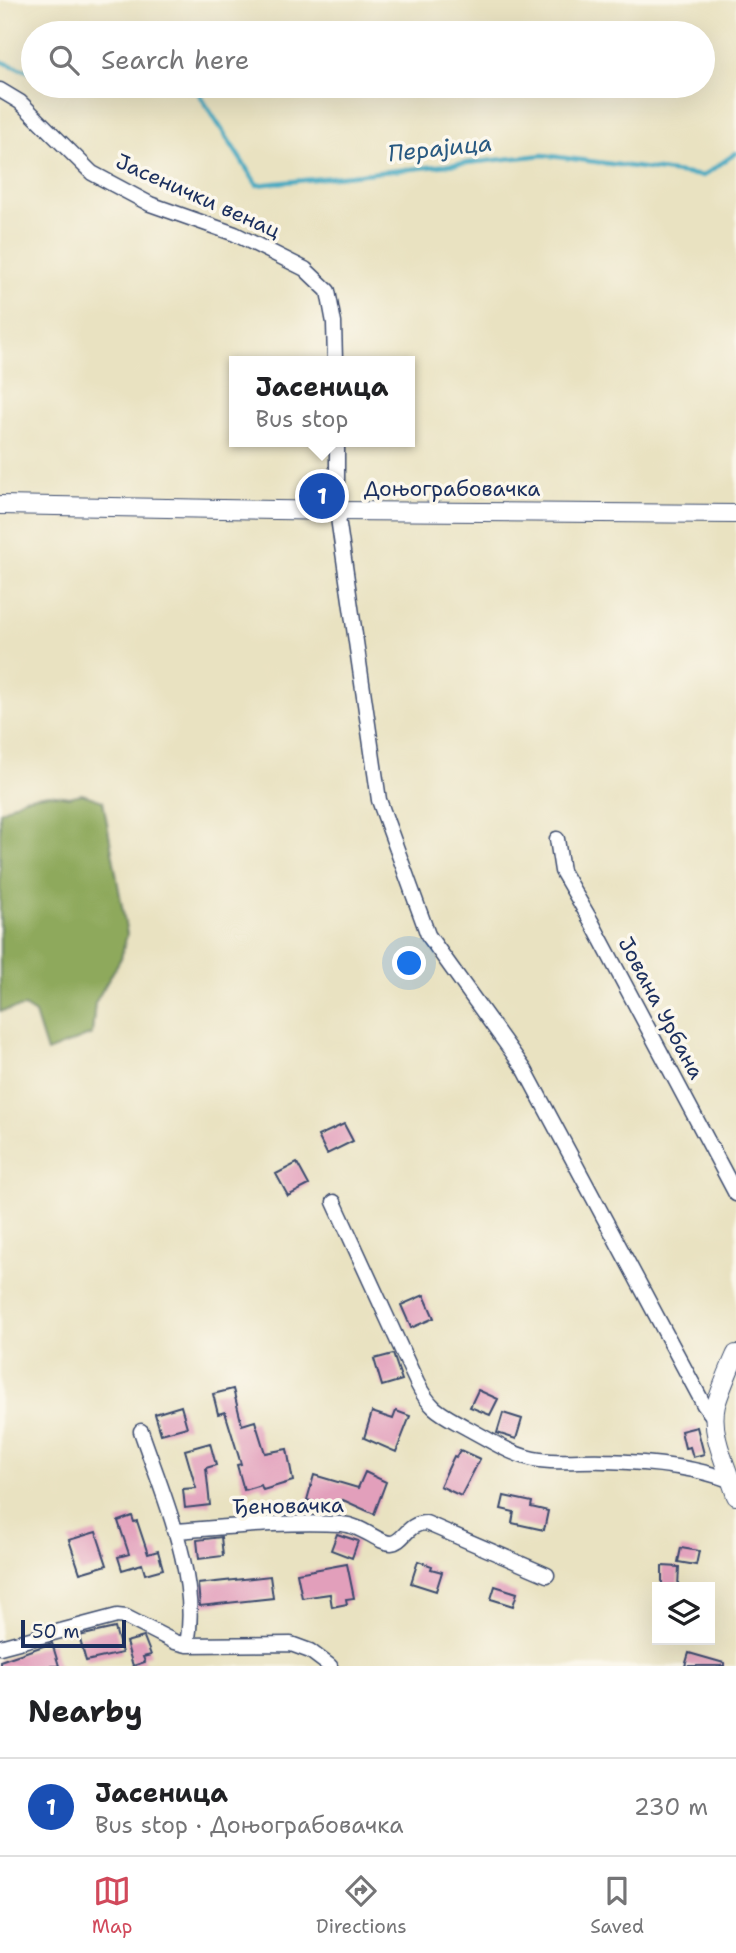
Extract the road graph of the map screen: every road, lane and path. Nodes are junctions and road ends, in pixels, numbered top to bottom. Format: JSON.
{"nodes":[{"id":1,"x":0,"y":90,"type":"edge"},
{"id":2,"x":335,"y":356,"type":"edge"},
{"id":3,"x":337,"y":447,"type":"edge"},
{"id":4,"x":0,"y":505,"type":"edge"},
{"id":5,"x":337,"y":511,"type":"junction"},
{"id":6,"x":736,"y":514,"type":"edge"},
{"id":7,"x":558,"y":839,"type":"dead end"},
{"id":8,"x":736,"y":1194,"type":"edge"},
{"id":9,"x":334,"y":1202,"type":"dead end"},
{"id":10,"x":736,"y":1353,"type":"edge"},
{"id":11,"x":715,"y":1419,"type":"junction"},
{"id":12,"x":142,"y":1431,"type":"dead end"},
{"id":13,"x":735,"y":1486,"type":"edge"},
{"id":14,"x":174,"y":1531,"type":"junction"},
{"id":15,"x":547,"y":1576,"type":"dead end"},
{"id":16,"x":187,"y":1644,"type":"junction"},
{"id":17,"x":0,"y":1647,"type":"edge"},
{"id":18,"x":330,"y":1666,"type":"edge"}],
"edges":[{"from":1,"to":2,"type":"street","name":"Јасенички венац"},
{"from":3,"to":5,"type":"street"},
{"from":4,"to":5,"type":"street","name":"Доњограбовачка"},
{"from":5,"to":6,"type":"street","name":"Доњограбовачка"},
{"from":5,"to":11,"type":"street"},
{"from":7,"to":8,"type":"street","name":"Јована Урбана"},
{"from":9,"to":13,"type":"street"},
{"from":10,"to":11,"type":"street"},
{"from":11,"to":13,"type":"street"},
{"from":12,"to":14,"type":"street"},
{"from":14,"to":15,"type":"street","name":"Ђеновачка"},
{"from":14,"to":16,"type":"street"},
{"from":16,"to":17,"type":"street"},
{"from":16,"to":18,"type":"street"}]}
